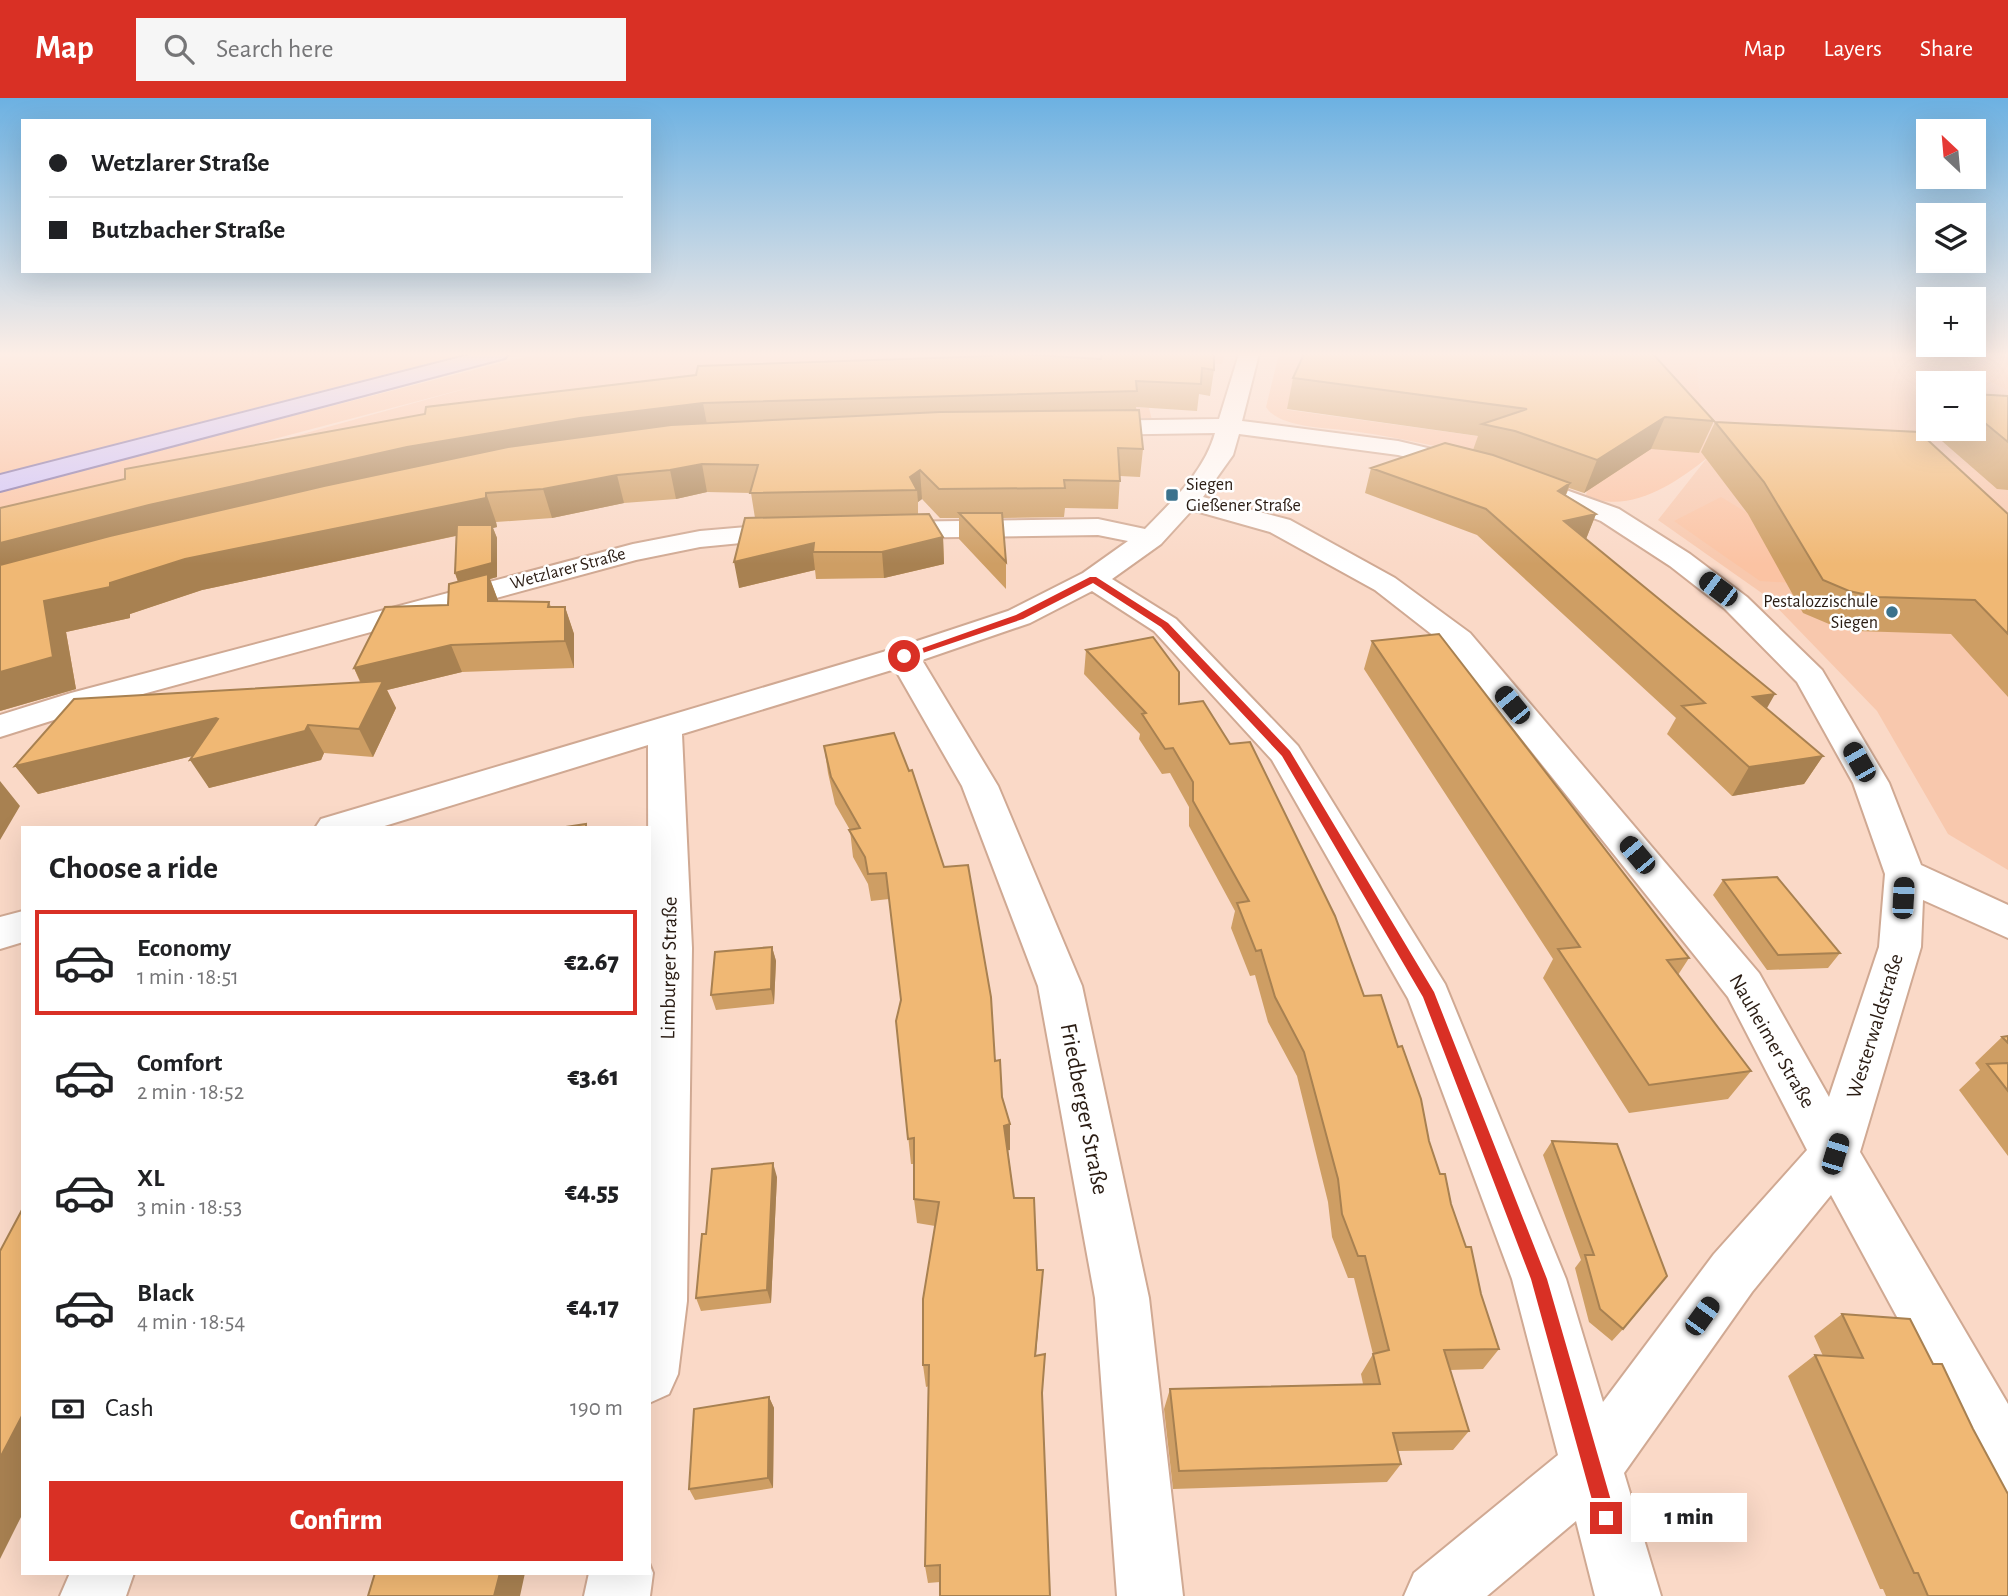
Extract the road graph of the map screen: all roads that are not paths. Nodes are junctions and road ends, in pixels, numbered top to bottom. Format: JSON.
{"nodes":[{"id":1,"x":228,"y":424,"type":"edge"},
{"id":2,"x":1230,"y":426,"type":"junction"},
{"id":3,"x":1064,"y":429,"type":"edge"},
{"id":4,"x":0,"y":483,"type":"edge"},
{"id":5,"x":1187,"y":501,"type":"junction"},
{"id":6,"x":1151,"y":538,"type":"junction"},
{"id":7,"x":1093,"y":579,"type":"junction"},
{"id":8,"x":904,"y":656,"type":"junction"},
{"id":9,"x":0,"y":726,"type":"edge"},
{"id":10,"x":665,"y":729,"type":"junction"},
{"id":11,"x":343,"y":826,"type":"edge"},
{"id":12,"x":1905,"y":874,"type":"junction"},
{"id":13,"x":2008,"y":923,"type":"edge"},
{"id":14,"x":21,"y":927,"type":"edge"},
{"id":15,"x":0,"y":933,"type":"edge"},
{"id":16,"x":1835,"y":1154,"type":"junction"},
{"id":17,"x":651,"y":1361,"type":"edge"},
{"id":18,"x":2008,"y":1462,"type":"edge"},
{"id":19,"x":1592,"y":1467,"type":"junction"},
{"id":20,"x":101,"y":1575,"type":"edge"},
{"id":21,"x":621,"y":1575,"type":"edge"},
{"id":22,"x":93,"y":1596,"type":"edge"},
{"id":23,"x":617,"y":1596,"type":"edge"},
{"id":24,"x":1150,"y":1596,"type":"edge"},
{"id":25,"x":1437,"y":1596,"type":"edge"},
{"id":26,"x":1628,"y":1596,"type":"edge"}],
"edges":[{"from":1,"to":4,"type":"main road"},
{"from":2,"to":3,"type":"street","name":"Westerwaldstraße"},
{"from":2,"to":5,"type":"street"},
{"from":2,"to":12,"type":"street","name":"Westerwaldstraße"},
{"from":5,"to":6,"type":"street"},
{"from":5,"to":16,"type":"street","name":"Nauheimer Straße"},
{"from":6,"to":7,"type":"street"},
{"from":6,"to":9,"type":"street","name":"Wetzlarer Straße"},
{"from":7,"to":8,"type":"street"},
{"from":7,"to":19,"type":"street"},
{"from":8,"to":10,"type":"street"},
{"from":8,"to":24,"type":"street","name":"Friedberger Straße"},
{"from":10,"to":11,"type":"street"},
{"from":10,"to":17,"type":"street","name":"Limburger Straße"},
{"from":12,"to":13,"type":"street"},
{"from":12,"to":16,"type":"street","name":"Westerwaldstraße"},
{"from":14,"to":15,"type":"street"},
{"from":16,"to":18,"type":"street","name":"Nauheimer Straße"},
{"from":16,"to":19,"type":"street","name":"Westerwaldstraße"},
{"from":19,"to":25,"type":"street","name":"Westerwaldstraße"},
{"from":19,"to":26,"type":"street"},
{"from":20,"to":22,"type":"street"},
{"from":21,"to":23,"type":"street"}]}
